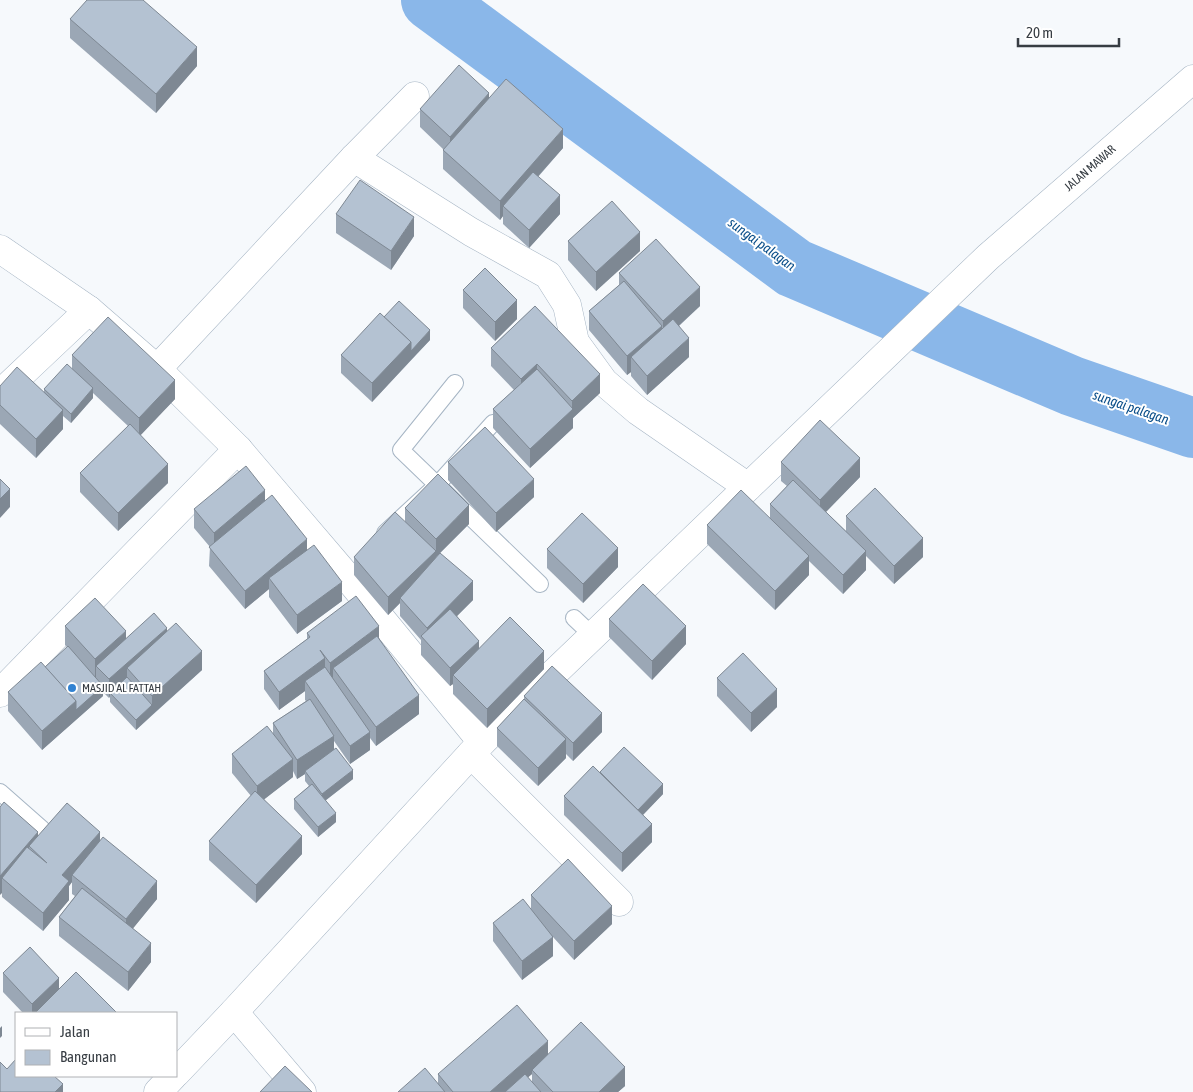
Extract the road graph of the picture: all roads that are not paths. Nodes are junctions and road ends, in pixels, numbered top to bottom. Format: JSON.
{"nodes":[{"id":1,"x":1193,"y":79,"type":"edge"},
{"id":2,"x":416,"y":96,"type":"dead end"},
{"id":3,"x":354,"y":158,"type":"junction"},
{"id":4,"x":0,"y":249,"type":"edge"},
{"id":5,"x":89,"y":310,"type":"junction"},
{"id":6,"x":157,"y":369,"type":"junction"},
{"id":7,"x":455,"y":383,"type":"dead end"},
{"id":8,"x":0,"y":394,"type":"edge"},
{"id":9,"x":493,"y":423,"type":"edge"},
{"id":10,"x":238,"y":450,"type":"junction"},
{"id":11,"x":438,"y":484,"type":"junction"},
{"id":12,"x":748,"y":487,"type":"junction"},
{"id":13,"x":372,"y":545,"type":"edge"},
{"id":14,"x":540,"y":584,"type":"dead end"},
{"id":15,"x":0,"y":693,"type":"edge"},
{"id":16,"x":476,"y":748,"type":"junction"},
{"id":17,"x":0,"y":792,"type":"edge"},
{"id":18,"x":42,"y":829,"type":"edge"},
{"id":19,"x":619,"y":902,"type":"dead end"},
{"id":20,"x":234,"y":1012,"type":"junction"},
{"id":21,"x":178,"y":1071,"type":"edge"},
{"id":22,"x":172,"y":1077,"type":"edge"},
{"id":23,"x":158,"y":1092,"type":"edge"},
{"id":24,"x":302,"y":1092,"type":"edge"}],
"edges":[{"from":1,"to":12,"type":"street","name":"JALAN MAWAR"},
{"from":2,"to":3,"type":"street"},
{"from":3,"to":6,"type":"street"},
{"from":3,"to":12,"type":"street"},
{"from":4,"to":5,"type":"street"},
{"from":5,"to":6,"type":"street"},
{"from":5,"to":8,"type":"street"},
{"from":6,"to":10,"type":"street"},
{"from":7,"to":11,"type":"lane"},
{"from":9,"to":11,"type":"lane"},
{"from":10,"to":15,"type":"street"},
{"from":10,"to":16,"type":"street"},
{"from":11,"to":13,"type":"lane"},
{"from":11,"to":14,"type":"lane"},
{"from":12,"to":16,"type":"street","name":"JALAN MAWAR"},
{"from":16,"to":19,"type":"street"},
{"from":16,"to":20,"type":"street","name":"JALAN MAWAR"},
{"from":17,"to":18,"type":"lane"},
{"from":20,"to":21,"type":"street","name":"JALAN MAWAR"},
{"from":20,"to":24,"type":"street"},
{"from":22,"to":23,"type":"street"}]}
